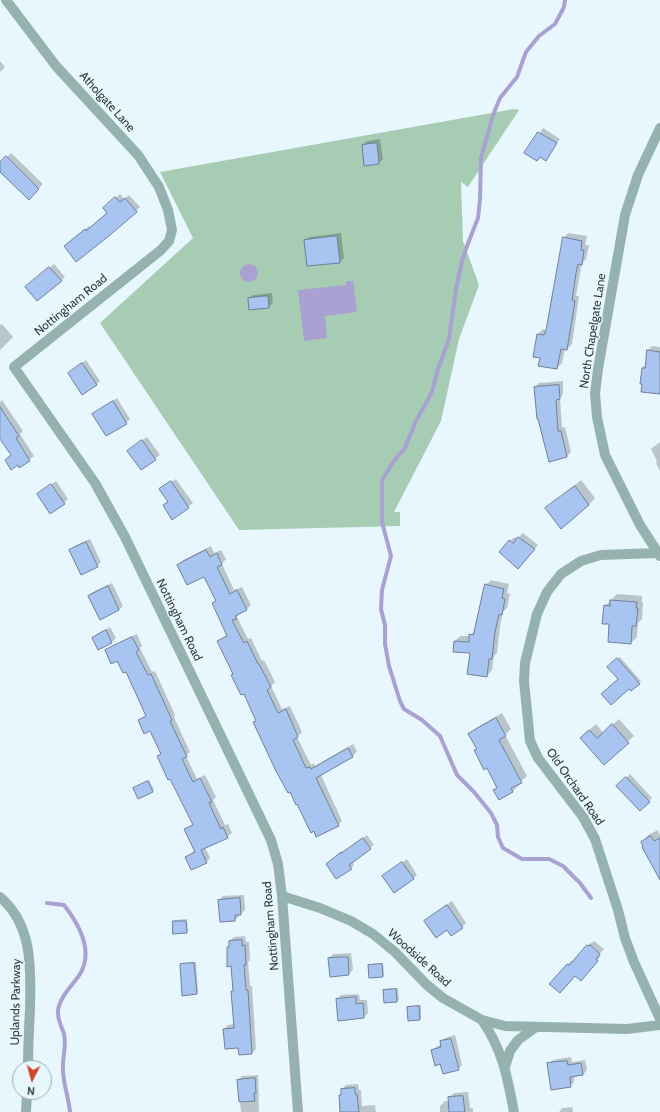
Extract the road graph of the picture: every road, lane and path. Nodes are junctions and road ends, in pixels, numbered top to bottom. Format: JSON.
{"nodes":[{"id":1,"x":6,"y":0,"type":"edge"},
{"id":2,"x":660,"y":128,"type":"edge"},
{"id":3,"x":172,"y":230,"type":"joint"},
{"id":4,"x":659,"y":554,"type":"edge"},
{"id":5,"x":282,"y":896,"type":"junction"},
{"id":6,"x":0,"y":897,"type":"edge"},
{"id":7,"x":660,"y":1018,"type":"edge"},
{"id":8,"x":482,"y":1020,"type":"junction"},
{"id":9,"x":660,"y":1025,"type":"edge"},
{"id":10,"x":536,"y":1027,"type":"junction"},
{"id":11,"x":28,"y":1060,"type":"edge"},
{"id":12,"x":505,"y":1067,"type":"junction"},
{"id":13,"x":27,"y":1100,"type":"edge"},
{"id":14,"x":26,"y":1112,"type":"edge"},
{"id":15,"x":298,"y":1112,"type":"edge"},
{"id":16,"x":514,"y":1112,"type":"edge"}],
"edges":[{"from":1,"to":3,"type":"street","name":"Atholgate Lane"},
{"from":2,"to":4,"type":"street","name":"North Chapelgate Lane"},
{"from":3,"to":5,"type":"street","name":"Nottingham Road"},
{"from":4,"to":7,"type":"street","name":"Old Orchard Road"},
{"from":5,"to":8,"type":"street","name":"Woodside Road"},
{"from":5,"to":15,"type":"street","name":"Nottingham Road"},
{"from":6,"to":11,"type":"street","name":"Uplands Parkway"},
{"from":8,"to":10,"type":"street","name":"Woodside Road"},
{"from":8,"to":12,"type":"street"},
{"from":9,"to":10,"type":"street","name":"Woodside Road"},
{"from":10,"to":12,"type":"street"},
{"from":12,"to":16,"type":"street"},
{"from":13,"to":14,"type":"street"}]}
